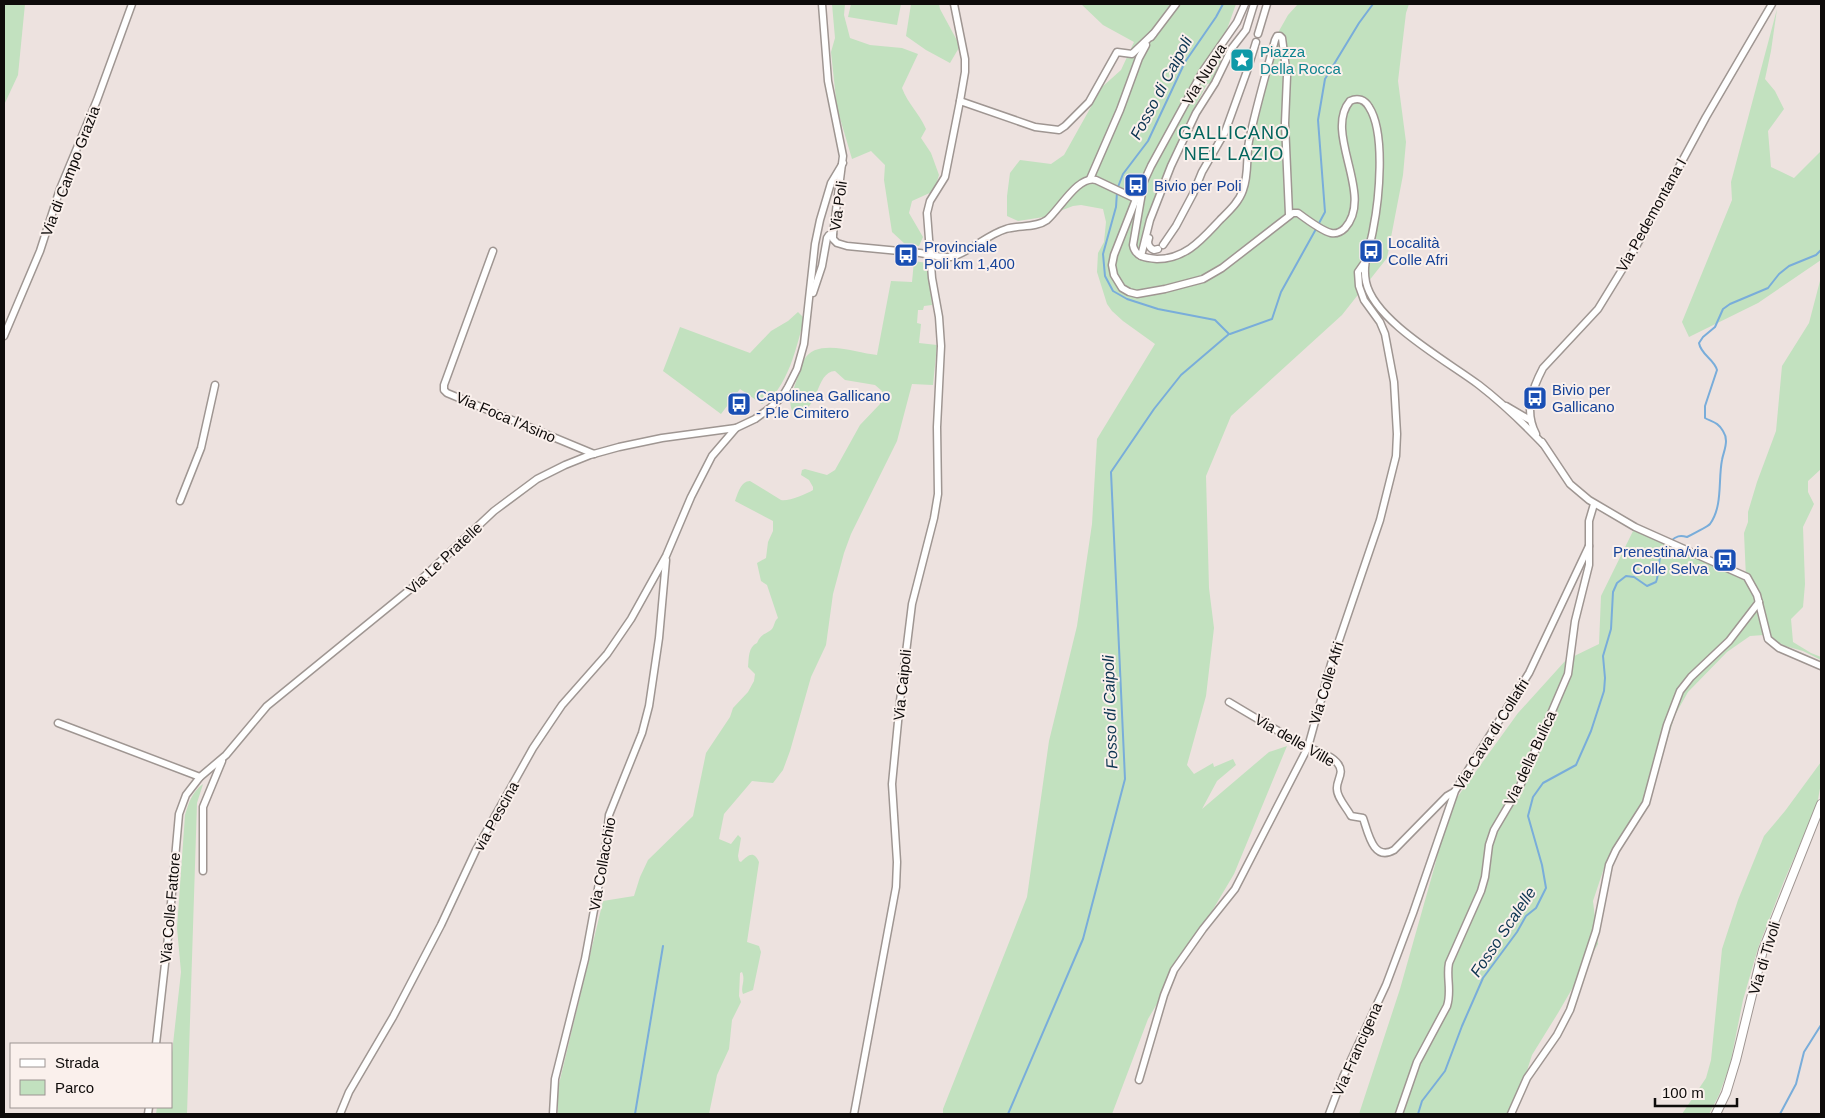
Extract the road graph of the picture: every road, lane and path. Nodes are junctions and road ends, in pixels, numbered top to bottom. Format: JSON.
{"nodes":[{"id":1,"x":132,"y":4,"type":"edge"},
{"id":2,"x":822,"y":4,"type":"edge"},
{"id":3,"x":954,"y":4,"type":"edge"},
{"id":4,"x":1176,"y":4,"type":"edge"},
{"id":5,"x":1245,"y":4,"type":"edge"},
{"id":6,"x":1254,"y":4,"type":"edge"},
{"id":7,"x":1267,"y":4,"type":"edge"},
{"id":8,"x":1772,"y":4,"type":"edge"},
{"id":9,"x":1153,"y":34,"type":"junction"},
{"id":10,"x":1258,"y":34,"type":"dead end"},
{"id":11,"x":1256,"y":42,"type":"dead end"},
{"id":12,"x":960,"y":101,"type":"junction"},
{"id":13,"x":843,"y":163,"type":"junction"},
{"id":14,"x":1093,"y":180,"type":"junction"},
{"id":15,"x":1144,"y":181,"type":"junction"},
{"id":16,"x":1136,"y":199,"type":"junction"},
{"id":17,"x":1289,"y":214,"type":"junction"},
{"id":18,"x":1150,"y":220,"type":"junction"},
{"id":19,"x":833,"y":234,"type":"junction"},
{"id":20,"x":493,"y":250,"type":"dead end"},
{"id":21,"x":931,"y":255,"type":"junction"},
{"id":22,"x":1141,"y":256,"type":"junction"},
{"id":23,"x":1365,"y":262,"type":"junction"},
{"id":24,"x":810,"y":301,"type":"junction"},
{"id":25,"x":4,"y":336,"type":"edge"},
{"id":26,"x":215,"y":385,"type":"dead end"},
{"id":27,"x":1495,"y":399,"type":"junction"},
{"id":28,"x":1530,"y":401,"type":"junction"},
{"id":29,"x":1515,"y":410,"type":"junction"},
{"id":30,"x":1530,"y":420,"type":"junction"},
{"id":31,"x":1522,"y":424,"type":"junction"},
{"id":32,"x":736,"y":428,"type":"junction"},
{"id":33,"x":1543,"y":444,"type":"junction"},
{"id":34,"x":594,"y":454,"type":"junction"},
{"id":35,"x":180,"y":501,"type":"dead end"},
{"id":36,"x":1594,"y":504,"type":"junction"},
{"id":37,"x":1590,"y":544,"type":"junction"},
{"id":38,"x":666,"y":556,"type":"junction"},
{"id":39,"x":1759,"y":602,"type":"junction"},
{"id":40,"x":1821,"y":666,"type":"edge"},
{"id":41,"x":1228,"y":702,"type":"dead end"},
{"id":42,"x":58,"y":723,"type":"dead end"},
{"id":43,"x":1308,"y":747,"type":"junction"},
{"id":44,"x":224,"y":758,"type":"junction"},
{"id":45,"x":200,"y":777,"type":"junction"},
{"id":46,"x":1455,"y":791,"type":"junction"},
{"id":47,"x":1821,"y":804,"type":"edge"},
{"id":48,"x":203,"y":871,"type":"dead end"},
{"id":49,"x":1386,"y":985,"type":"joint"},
{"id":50,"x":156,"y":1043,"type":"edge"},
{"id":51,"x":1139,"y":1080,"type":"dead end"},
{"id":52,"x":340,"y":1114,"type":"edge"},
{"id":53,"x":553,"y":1114,"type":"edge"},
{"id":54,"x":854,"y":1114,"type":"edge"},
{"id":55,"x":1329,"y":1114,"type":"edge"},
{"id":56,"x":1399,"y":1114,"type":"edge"},
{"id":57,"x":1511,"y":1114,"type":"edge"},
{"id":58,"x":1716,"y":1114,"type":"edge"}],
"edges":[{"from":1,"to":25,"type":"street","name":"Via di Campo Grazia"},
{"from":2,"to":13,"type":"street","name":"Via Poli"},
{"from":3,"to":12,"type":"street","name":"Via Caipoli"},
{"from":4,"to":9,"type":"street"},
{"from":5,"to":15,"type":"street","name":"Via Nuova"},
{"from":6,"to":18,"type":"street"},
{"from":7,"to":10,"type":"street"},
{"from":8,"to":28,"type":"street","name":"Via Pedemontana I"},
{"from":9,"to":12,"type":"street"},
{"from":9,"to":14,"type":"street"},
{"from":11,"to":18,"type":"street"},
{"from":12,"to":21,"type":"street","name":"Via Caipoli"},
{"from":13,"to":19,"type":"street","name":"Via Poli"},
{"from":13,"to":24,"type":"street"},
{"from":14,"to":16,"type":"street"},
{"from":14,"to":21,"type":"street","name":"Via Poli"},
{"from":15,"to":16,"type":"street","name":"Via Nuova"},
{"from":15,"to":22,"type":"street"},
{"from":16,"to":17,"type":"street","name":"Via Nuova"},
{"from":17,"to":22,"type":"street"},
{"from":17,"to":23,"type":"street","name":"Via Colle Afri"},
{"from":18,"to":22,"type":"street"},
{"from":19,"to":21,"type":"street","name":"Via Poli"},
{"from":19,"to":24,"type":"street"},
{"from":20,"to":34,"type":"street","name":"Via Foca l'Asino"},
{"from":21,"to":54,"type":"street","name":"Via Caipoli"},
{"from":23,"to":27,"type":"street"},
{"from":23,"to":43,"type":"street","name":"Via Colle Afri"},
{"from":24,"to":32,"type":"street"},
{"from":26,"to":35,"type":"street"},
{"from":27,"to":29,"type":"street"},
{"from":27,"to":31,"type":"street"},
{"from":28,"to":29,"type":"street"},
{"from":28,"to":30,"type":"street","name":"Via Pedemontana I"},
{"from":29,"to":30,"type":"street"},
{"from":30,"to":31,"type":"street"},
{"from":30,"to":33,"type":"street"},
{"from":31,"to":33,"type":"street"},
{"from":32,"to":34,"type":"street","name":"Via Le Pratelle"},
{"from":32,"to":38,"type":"street"},
{"from":33,"to":36,"type":"street"},
{"from":34,"to":44,"type":"street","name":"Via Le Pratelle"},
{"from":36,"to":37,"type":"street","name":"Via della Bulica"},
{"from":36,"to":39,"type":"street"},
{"from":37,"to":46,"type":"street","name":"Via Cava di Collafri"},
{"from":37,"to":56,"type":"street","name":"Via della Bulica"},
{"from":38,"to":52,"type":"street","name":"via Pescina"},
{"from":38,"to":53,"type":"street","name":"Via Collacchio"},
{"from":39,"to":40,"type":"street"},
{"from":39,"to":57,"type":"street"},
{"from":41,"to":43,"type":"street","name":"Via delle Ville"},
{"from":42,"to":45,"type":"street"},
{"from":43,"to":46,"type":"street","name":"Via delle Ville"},
{"from":43,"to":51,"type":"street","name":"Via Colle Afri"},
{"from":44,"to":45,"type":"street","name":"Via Le Pratelle"},
{"from":44,"to":48,"type":"street"},
{"from":45,"to":50,"type":"street","name":"Via Colle Fattore"},
{"from":46,"to":49,"type":"street","name":"Via Cava di Collafri"},
{"from":47,"to":58,"type":"main road","name":"Via di Tivoli"},
{"from":49,"to":55,"type":"street","name":"Via Francigena"}]}
